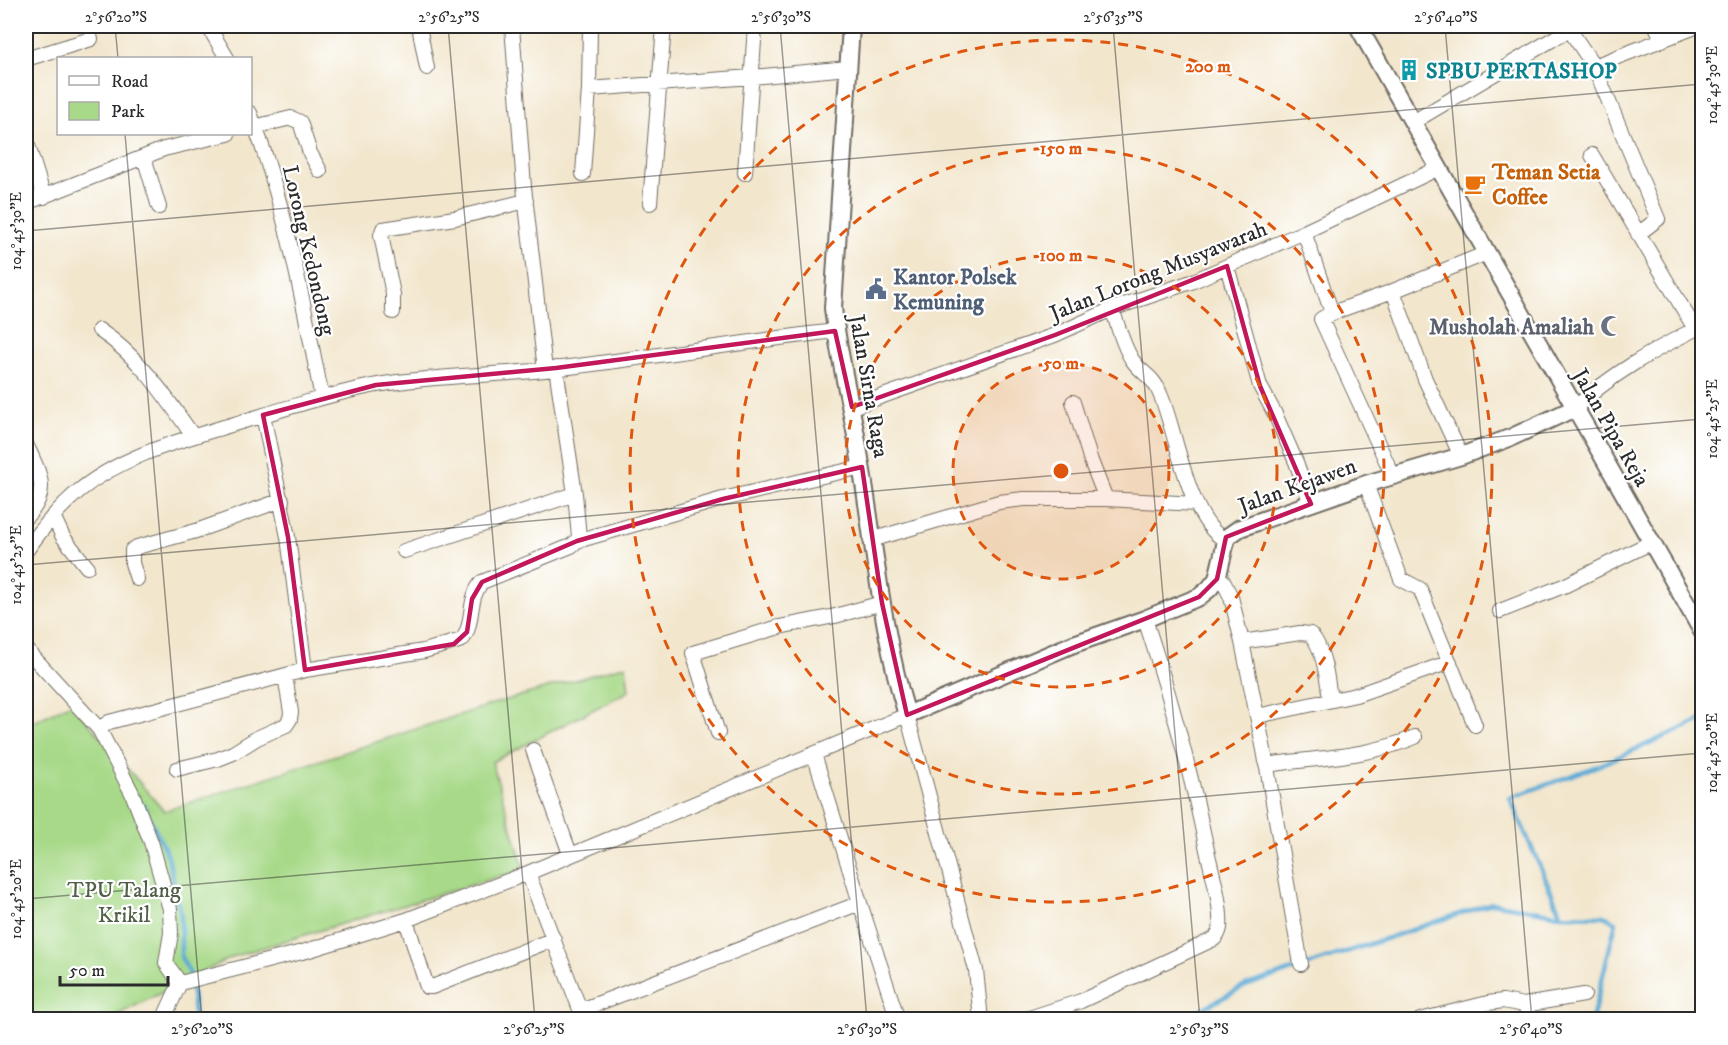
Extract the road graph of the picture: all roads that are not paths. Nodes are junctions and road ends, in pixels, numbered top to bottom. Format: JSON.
{"nodes":[{"id":1,"x":208,"y":26,"type":"edge"},
{"id":2,"x":419,"y":26,"type":"edge"},
{"id":3,"x":512,"y":26,"type":"edge"},
{"id":4,"x":590,"y":26,"type":"edge"},
{"id":5,"x":664,"y":26,"type":"edge"},
{"id":6,"x":755,"y":26,"type":"edge"},
{"id":7,"x":851,"y":26,"type":"edge"},
{"id":8,"x":1358,"y":26,"type":"edge"},
{"id":9,"x":1656,"y":26,"type":"edge"},
{"id":10,"x":1698,"y":26,"type":"edge"},
{"id":11,"x":1569,"y":27,"type":"edge"},
{"id":12,"x":91,"y":39,"type":"dead end"},
{"id":13,"x":1662,"y":40,"type":"junction"},
{"id":14,"x":226,"y":57,"type":"edge"},
{"id":15,"x":26,"y":59,"type":"edge"},
{"id":16,"x":1594,"y":66,"type":"junction"},
{"id":17,"x":427,"y":68,"type":"dead end"},
{"id":18,"x":848,"y":68,"type":"junction"},
{"id":19,"x":752,"y":77,"type":"junction"},
{"id":20,"x":660,"y":84,"type":"junction"},
{"id":21,"x":589,"y":89,"type":"junction"},
{"id":22,"x":1413,"y":122,"type":"junction"},
{"id":23,"x":252,"y":123,"type":"edge"},
{"id":24,"x":224,"y":135,"type":"edge"},
{"id":25,"x":26,"y":139,"type":"edge"},
{"id":26,"x":1592,"y":155,"type":"dead end"},
{"id":27,"x":144,"y":157,"type":"junction"},
{"id":28,"x":1439,"y":168,"type":"junction"},
{"id":29,"x":320,"y":171,"type":"dead end"},
{"id":30,"x":745,"y":173,"type":"dead end"},
{"id":31,"x":583,"y":174,"type":"dead end"},
{"id":32,"x":44,"y":197,"type":"junction"},
{"id":33,"x":526,"y":201,"type":"junction"},
{"id":34,"x":26,"y":202,"type":"edge"},
{"id":35,"x":650,"y":203,"type":"dead end"},
{"id":36,"x":159,"y":207,"type":"dead end"},
{"id":37,"x":1304,"y":232,"type":"junction"},
{"id":38,"x":1638,"y":234,"type":"junction"},
{"id":39,"x":1486,"y":253,"type":"junction"},
{"id":40,"x":1227,"y":266,"type":"junction"},
{"id":41,"x":1393,"y":291,"type":"junction"},
{"id":42,"x":1112,"y":309,"type":"junction"},
{"id":43,"x":393,"y":312,"type":"dead end"},
{"id":44,"x":1332,"y":313,"type":"junction"},
{"id":45,"x":1699,"y":327,"type":"edge"},
{"id":46,"x":99,"y":330,"type":"dead end"},
{"id":47,"x":836,"y":331,"type":"junction"},
{"id":48,"x":550,"y":369,"type":"junction"},
{"id":49,"x":322,"y":398,"type":"junction"},
{"id":50,"x":1073,"y":402,"type":"dead end"},
{"id":51,"x":852,"y":406,"type":"junction"},
{"id":52,"x":1575,"y":408,"type":"junction"},
{"id":53,"x":263,"y":415,"type":"junction"},
{"id":54,"x":193,"y":436,"type":"junction"},
{"id":55,"x":26,"y":444,"type":"edge"},
{"id":56,"x":1461,"y":456,"type":"junction"},
{"id":57,"x":862,"y":468,"type":"junction"},
{"id":58,"x":1393,"y":476,"type":"junction"},
{"id":59,"x":1366,"y":484,"type":"junction"},
{"id":60,"x":575,"y":494,"type":"junction"},
{"id":61,"x":1106,"y":499,"type":"junction"},
{"id":62,"x":282,"y":500,"type":"junction"},
{"id":63,"x":1196,"y":504,"type":"junction"},
{"id":64,"x":1311,"y":504,"type":"junction"},
{"id":65,"x":53,"y":516,"type":"junction"},
{"id":66,"x":26,"y":517,"type":"edge"},
{"id":67,"x":872,"y":540,"type":"junction"},
{"id":68,"x":1225,"y":540,"type":"junction"},
{"id":69,"x":577,"y":541,"type":"junction"},
{"id":70,"x":1652,"y":542,"type":"junction"},
{"id":71,"x":404,"y":550,"type":"dead end"},
{"id":72,"x":26,"y":551,"type":"edge"},
{"id":73,"x":87,"y":567,"type":"dead end"},
{"id":74,"x":137,"y":579,"type":"dead end"},
{"id":75,"x":1217,"y":579,"type":"junction"},
{"id":76,"x":882,"y":603,"type":"junction"},
{"id":77,"x":1500,"y":611,"type":"dead end"},
{"id":78,"x":1698,"y":613,"type":"edge"},
{"id":79,"x":1145,"y":619,"type":"junction"},
{"id":80,"x":1702,"y":632,"type":"edge"},
{"id":81,"x":1242,"y":642,"type":"junction"},
{"id":82,"x":26,"y":649,"type":"edge"},
{"id":83,"x":1450,"y":662,"type":"junction"},
{"id":84,"x":305,"y":670,"type":"junction"},
{"id":85,"x":285,"y":676,"type":"junction"},
{"id":86,"x":1330,"y":700,"type":"junction"},
{"id":87,"x":907,"y":716,"type":"junction"},
{"id":88,"x":1257,"y":716,"type":"junction"},
{"id":89,"x":1475,"y":725,"type":"dead end"},
{"id":90,"x":103,"y":726,"type":"junction"},
{"id":91,"x":718,"y":733,"type":"dead end"},
{"id":92,"x":1415,"y":737,"type":"dead end"},
{"id":93,"x":533,"y":750,"type":"dead end"},
{"id":94,"x":814,"y":754,"type":"junction"},
{"id":95,"x":1266,"y":765,"type":"junction"},
{"id":96,"x":177,"y":769,"type":"dead end"},
{"id":97,"x":570,"y":854,"type":"junction"},
{"id":98,"x":528,"y":873,"type":"junction"},
{"id":99,"x":860,"y":903,"type":"junction"},
{"id":100,"x":406,"y":920,"type":"junction"},
{"id":101,"x":554,"y":939,"type":"junction"},
{"id":102,"x":1301,"y":964,"type":"dead end"},
{"id":103,"x":188,"y":981,"type":"junction"},
{"id":104,"x":1584,"y":995,"type":"dead end"},
{"id":105,"x":1524,"y":1005,"type":"junction"},
{"id":106,"x":583,"y":1015,"type":"edge"},
{"id":107,"x":163,"y":1020,"type":"edge"},
{"id":108,"x":898,"y":1020,"type":"edge"},
{"id":109,"x":981,"y":1020,"type":"edge"},
{"id":110,"x":1023,"y":1020,"type":"edge"},
{"id":111,"x":1420,"y":1020,"type":"edge"},
{"id":112,"x":1532,"y":1020,"type":"edge"}],
"edges":[{"from":1,"to":14,"type":"street"},
{"from":2,"to":17,"type":"street"},
{"from":3,"to":33,"type":"street"},
{"from":4,"to":21,"type":"street"},
{"from":5,"to":20,"type":"street"},
{"from":6,"to":19,"type":"street"},
{"from":7,"to":18,"type":"street","name":"Jalan Sirna Raga"},
{"from":8,"to":22,"type":"street","name":"Jalan Pipa Reja"},
{"from":9,"to":13,"type":"street"},
{"from":10,"to":13,"type":"street"},
{"from":11,"to":16,"type":"street"},
{"from":11,"to":22,"type":"street"},
{"from":12,"to":15,"type":"street"},
{"from":13,"to":16,"type":"street"},
{"from":16,"to":38,"type":"street"},
{"from":18,"to":19,"type":"street"},
{"from":18,"to":47,"type":"street","name":"Jalan Sirna Raga"},
{"from":19,"to":20,"type":"street"},
{"from":19,"to":30,"type":"street"},
{"from":20,"to":21,"type":"street"},
{"from":20,"to":35,"type":"street"},
{"from":21,"to":31,"type":"street"},
{"from":22,"to":28,"type":"street","name":"Jalan Pipa Reja"},
{"from":23,"to":29,"type":"street"},
{"from":23,"to":49,"type":"street","name":"Lorong Kedondong"},
{"from":24,"to":27,"type":"street"},
{"from":25,"to":32,"type":"street"},
{"from":26,"to":38,"type":"street"},
{"from":27,"to":32,"type":"street"},
{"from":27,"to":36,"type":"street"},
{"from":28,"to":37,"type":"street","name":"Jalan Lorong Musyawarah"},
{"from":28,"to":39,"type":"street","name":"Jalan Pipa Reja"},
{"from":32,"to":34,"type":"street"},
{"from":33,"to":43,"type":"street"},
{"from":33,"to":48,"type":"street"},
{"from":37,"to":40,"type":"street","name":"Jalan Lorong Musyawarah"},
{"from":37,"to":44,"type":"street"},
{"from":38,"to":45,"type":"street"},
{"from":39,"to":41,"type":"street"},
{"from":39,"to":52,"type":"street","name":"Jalan Pipa Reja"},
{"from":40,"to":42,"type":"street","name":"Jalan Lorong Musyawarah"},
{"from":40,"to":64,"type":"street"},
{"from":41,"to":44,"type":"street"},
{"from":41,"to":56,"type":"street"},
{"from":42,"to":51,"type":"street","name":"Jalan Lorong Musyawarah"},
{"from":42,"to":63,"type":"street"},
{"from":44,"to":58,"type":"street"},
{"from":45,"to":52,"type":"street"},
{"from":46,"to":54,"type":"street"},
{"from":47,"to":48,"type":"street"},
{"from":47,"to":51,"type":"street","name":"Jalan Sirna Raga"},
{"from":48,"to":49,"type":"street"},
{"from":48,"to":60,"type":"street"},
{"from":49,"to":53,"type":"street"},
{"from":50,"to":61,"type":"street"},
{"from":51,"to":57,"type":"street","name":"Jalan Sirna Raga"},
{"from":52,"to":56,"type":"street","name":"Jalan Kejawen"},
{"from":52,"to":70,"type":"street","name":"Jalan Pipa Reja"},
{"from":53,"to":54,"type":"street"},
{"from":53,"to":62,"type":"street"},
{"from":54,"to":65,"type":"street"},
{"from":55,"to":66,"type":"street"},
{"from":56,"to":58,"type":"street","name":"Jalan Kejawen"},
{"from":57,"to":67,"type":"street","name":"Jalan Sirna Raga"},
{"from":57,"to":69,"type":"street"},
{"from":58,"to":59,"type":"street","name":"Jalan Kejawen"},
{"from":59,"to":64,"type":"street","name":"Jalan Kejawen"},
{"from":59,"to":83,"type":"street"},
{"from":60,"to":69,"type":"street"},
{"from":60,"to":71,"type":"street"},
{"from":61,"to":63,"type":"street"},
{"from":61,"to":67,"type":"street"},
{"from":62,"to":74,"type":"street"},
{"from":62,"to":84,"type":"street"},
{"from":63,"to":68,"type":"street"},
{"from":64,"to":68,"type":"street","name":"Jalan Kejawen"},
{"from":65,"to":72,"type":"street"},
{"from":65,"to":73,"type":"street"},
{"from":67,"to":76,"type":"street","name":"Jalan Sirna Raga"},
{"from":68,"to":75,"type":"street","name":"Jalan Kejawen"},
{"from":69,"to":84,"type":"street"},
{"from":70,"to":77,"type":"street"},
{"from":70,"to":78,"type":"street","name":"Jalan Pipa Reja"},
{"from":75,"to":79,"type":"street"},
{"from":75,"to":81,"type":"street"},
{"from":76,"to":87,"type":"street","name":"Jalan Sirna Raga"},
{"from":76,"to":91,"type":"street"},
{"from":78,"to":80,"type":"street","name":"Jalan Pipa Reja"},
{"from":79,"to":87,"type":"street"},
{"from":79,"to":110,"type":"street"},
{"from":81,"to":86,"type":"street"},
{"from":81,"to":88,"type":"street"},
{"from":82,"to":90,"type":"street"},
{"from":83,"to":86,"type":"street"},
{"from":83,"to":89,"type":"street"},
{"from":84,"to":85,"type":"street"},
{"from":85,"to":90,"type":"street"},
{"from":85,"to":96,"type":"street"},
{"from":86,"to":88,"type":"street"},
{"from":87,"to":94,"type":"street"},
{"from":87,"to":109,"type":"street"},
{"from":88,"to":95,"type":"street"},
{"from":90,"to":103,"type":"street"},
{"from":92,"to":95,"type":"street"},
{"from":93,"to":97,"type":"street"},
{"from":94,"to":97,"type":"street"},
{"from":94,"to":99,"type":"street"},
{"from":95,"to":102,"type":"street"},
{"from":97,"to":98,"type":"street"},
{"from":98,"to":100,"type":"street"},
{"from":98,"to":101,"type":"street"},
{"from":99,"to":106,"type":"street"},
{"from":99,"to":108,"type":"street"},
{"from":100,"to":101,"type":"street"},
{"from":100,"to":103,"type":"street"},
{"from":101,"to":106,"type":"street"},
{"from":103,"to":107,"type":"street"},
{"from":104,"to":105,"type":"street"},
{"from":105,"to":111,"type":"street"},
{"from":105,"to":112,"type":"street"}]}
